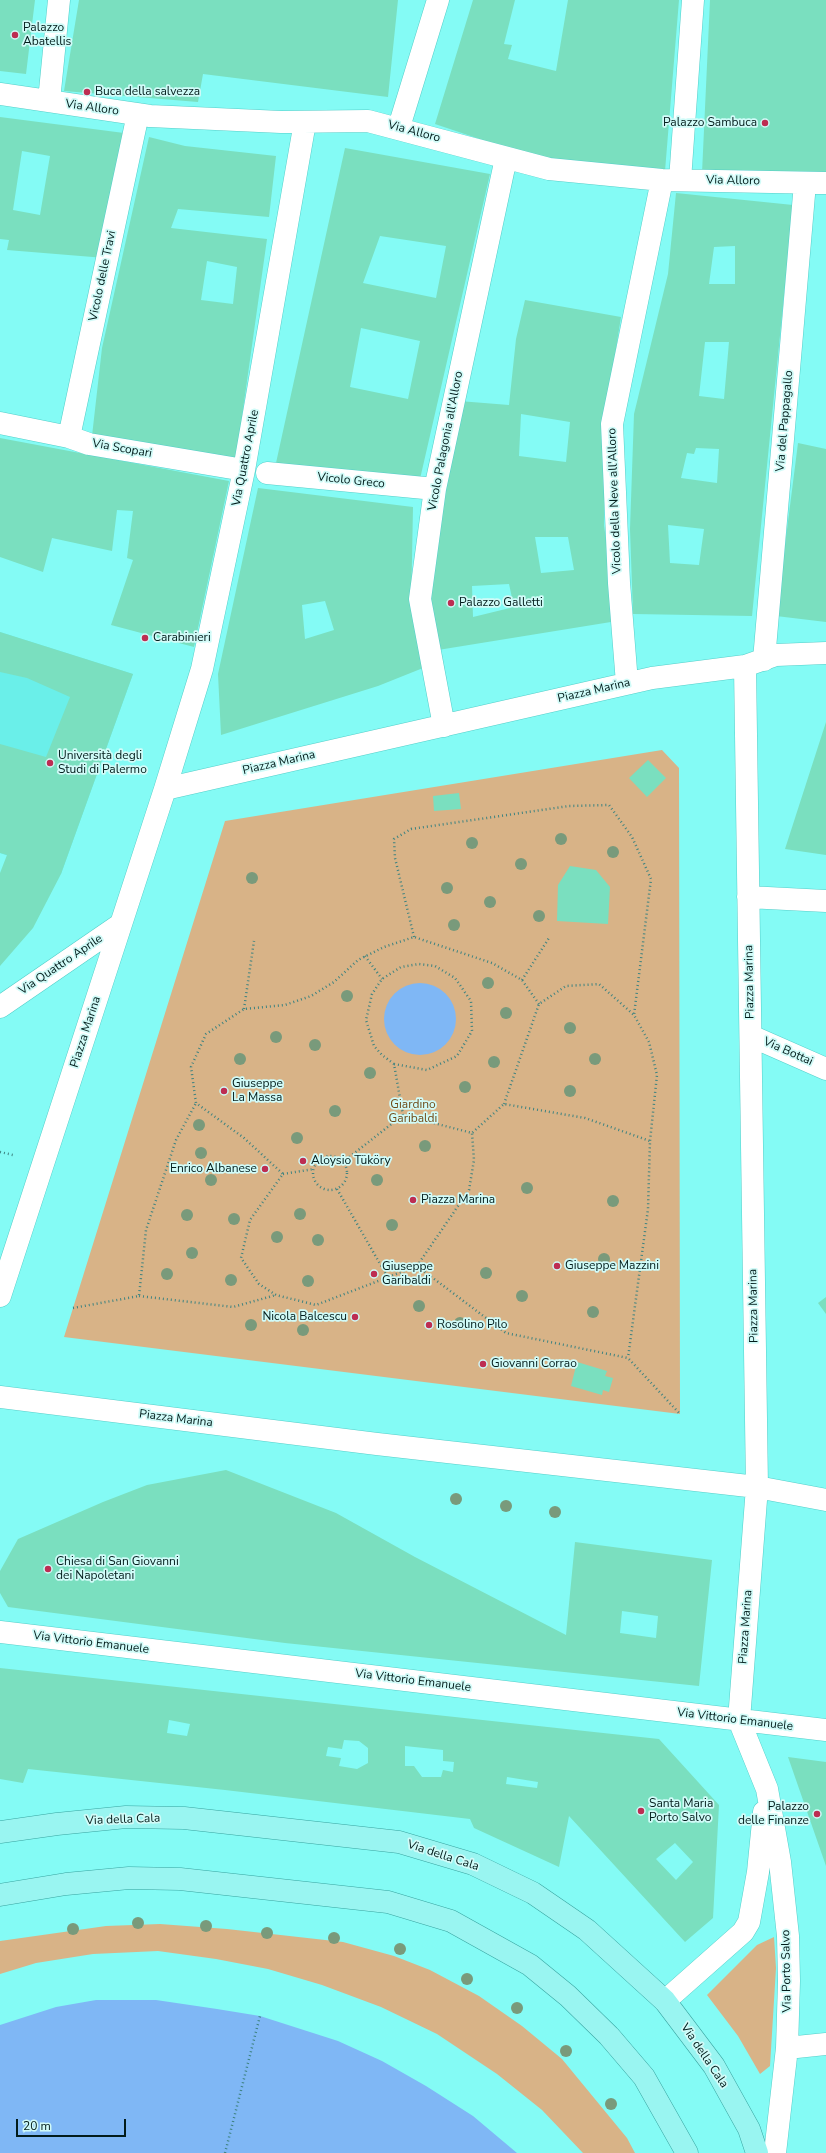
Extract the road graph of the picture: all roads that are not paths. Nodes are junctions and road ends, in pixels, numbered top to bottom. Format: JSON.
{"nodes":[{"id":1,"x":59,"y":0,"type":"edge"},
{"id":2,"x":438,"y":0,"type":"edge"},
{"id":3,"x":693,"y":0,"type":"edge"},
{"id":4,"x":0,"y":94,"type":"edge"},
{"id":5,"x":49,"y":101,"type":"junction"},
{"id":6,"x":138,"y":114,"type":"junction"},
{"id":7,"x":305,"y":122,"type":"junction"},
{"id":8,"x":399,"y":127,"type":"junction"},
{"id":9,"x":506,"y":158,"type":"junction"},
{"id":10,"x":671,"y":180,"type":"junction"},
{"id":11,"x":816,"y":183,"type":"edge"},
{"id":12,"x":0,"y":423,"type":"edge"},
{"id":13,"x":69,"y":437,"type":"junction"},
{"id":14,"x":244,"y":470,"type":"junction"},
{"id":15,"x":267,"y":473,"type":"dead end"},
{"id":16,"x":435,"y":489,"type":"junction"},
{"id":17,"x":826,"y":652,"type":"edge"},
{"id":18,"x":755,"y":663,"type":"junction"},
{"id":19,"x":627,"y":684,"type":"junction"},
{"id":20,"x":444,"y":726,"type":"junction"},
{"id":21,"x":165,"y":789,"type":"junction"},
{"id":22,"x":748,"y":897,"type":"junction"},
{"id":23,"x":826,"y":901,"type":"edge"},
{"id":24,"x":121,"y":924,"type":"junction"},
{"id":25,"x":0,"y":1007,"type":"edge"},
{"id":26,"x":750,"y":1036,"type":"junction"},
{"id":27,"x":826,"y":1069,"type":"edge"},
{"id":28,"x":0,"y":1296,"type":"edge"},
{"id":29,"x":0,"y":1397,"type":"edge"},
{"id":30,"x":757,"y":1487,"type":"junction"},
{"id":31,"x":826,"y":1500,"type":"edge"},
{"id":32,"x":0,"y":1632,"type":"edge"},
{"id":33,"x":739,"y":1720,"type":"junction"},
{"id":34,"x":826,"y":1730,"type":"edge"},
{"id":35,"x":767,"y":1789,"type":"junction"},
{"id":36,"x":0,"y":1832,"type":"edge"},
{"id":37,"x":0,"y":1895,"type":"edge"},
{"id":38,"x":664,"y":2000,"type":"junction"},
{"id":39,"x":826,"y":2044,"type":"edge"},
{"id":40,"x":787,"y":2048,"type":"junction"},
{"id":41,"x":687,"y":2153,"type":"edge"},
{"id":42,"x":757,"y":2153,"type":"edge"},
{"id":43,"x":775,"y":2153,"type":"edge"}],
"edges":[{"from":1,"to":5,"type":"street"},
{"from":2,"to":8,"type":"street"},
{"from":3,"to":10,"type":"street","name":"Vicolo della Neve all'Alloro"},
{"from":4,"to":5,"type":"street","name":"Via Alloro"},
{"from":5,"to":6,"type":"street","name":"Via Alloro"},
{"from":6,"to":7,"type":"street","name":"Via Alloro"},
{"from":6,"to":13,"type":"street","name":"Vicolo delle Travi"},
{"from":7,"to":8,"type":"street","name":"Via Alloro"},
{"from":7,"to":14,"type":"street","name":"Via Quattro Aprile"},
{"from":8,"to":9,"type":"street","name":"Via Alloro"},
{"from":9,"to":10,"type":"street","name":"Via Alloro"},
{"from":9,"to":16,"type":"street","name":"Vicolo Palagonia all'Alloro"},
{"from":10,"to":11,"type":"street","name":"Via Alloro"},
{"from":10,"to":19,"type":"street","name":"Vicolo della Neve all'Alloro"},
{"from":11,"to":18,"type":"street","name":"Via del Pappagallo"},
{"from":12,"to":13,"type":"street","name":"Via Scopari"},
{"from":13,"to":14,"type":"street","name":"Via Scopari"},
{"from":14,"to":21,"type":"street","name":"Via Quattro Aprile"},
{"from":15,"to":16,"type":"street","name":"Vicolo Greco"},
{"from":16,"to":20,"type":"street","name":"Vicolo Palagonia all'Alloro"},
{"from":17,"to":18,"type":"street"},
{"from":18,"to":19,"type":"street","name":"Piazza Marina"},
{"from":18,"to":22,"type":"street","name":"Piazza Marina"},
{"from":19,"to":20,"type":"street","name":"Piazza Marina"},
{"from":20,"to":21,"type":"street","name":"Piazza Marina"},
{"from":21,"to":24,"type":"street","name":"Piazza Marina"},
{"from":22,"to":23,"type":"street"},
{"from":22,"to":26,"type":"street","name":"Piazza Marina"},
{"from":24,"to":25,"type":"street","name":"Via Quattro Aprile"},
{"from":24,"to":28,"type":"street","name":"Piazza Marina"},
{"from":26,"to":27,"type":"street","name":"Via Bottai"},
{"from":26,"to":30,"type":"street","name":"Piazza Marina"},
{"from":29,"to":30,"type":"street","name":"Piazza Marina"},
{"from":30,"to":31,"type":"street","name":"Piazza Marina"},
{"from":30,"to":33,"type":"street","name":"Piazza Marina"},
{"from":32,"to":33,"type":"street","name":"Via Vittorio Emanuele"},
{"from":33,"to":34,"type":"street","name":"Via Vittorio Emanuele"},
{"from":33,"to":35,"type":"street","name":"Via Porto Salvo"},
{"from":35,"to":38,"type":"street","name":"Via Porto Salvo"},
{"from":35,"to":40,"type":"street","name":"Via Porto Salvo"},
{"from":36,"to":38,"type":"main road","name":"Via della Cala"},
{"from":37,"to":41,"type":"main road"},
{"from":38,"to":42,"type":"main road","name":"Via della Cala"},
{"from":39,"to":40,"type":"street"},
{"from":40,"to":43,"type":"street","name":"Via Porto Salvo"}]}
